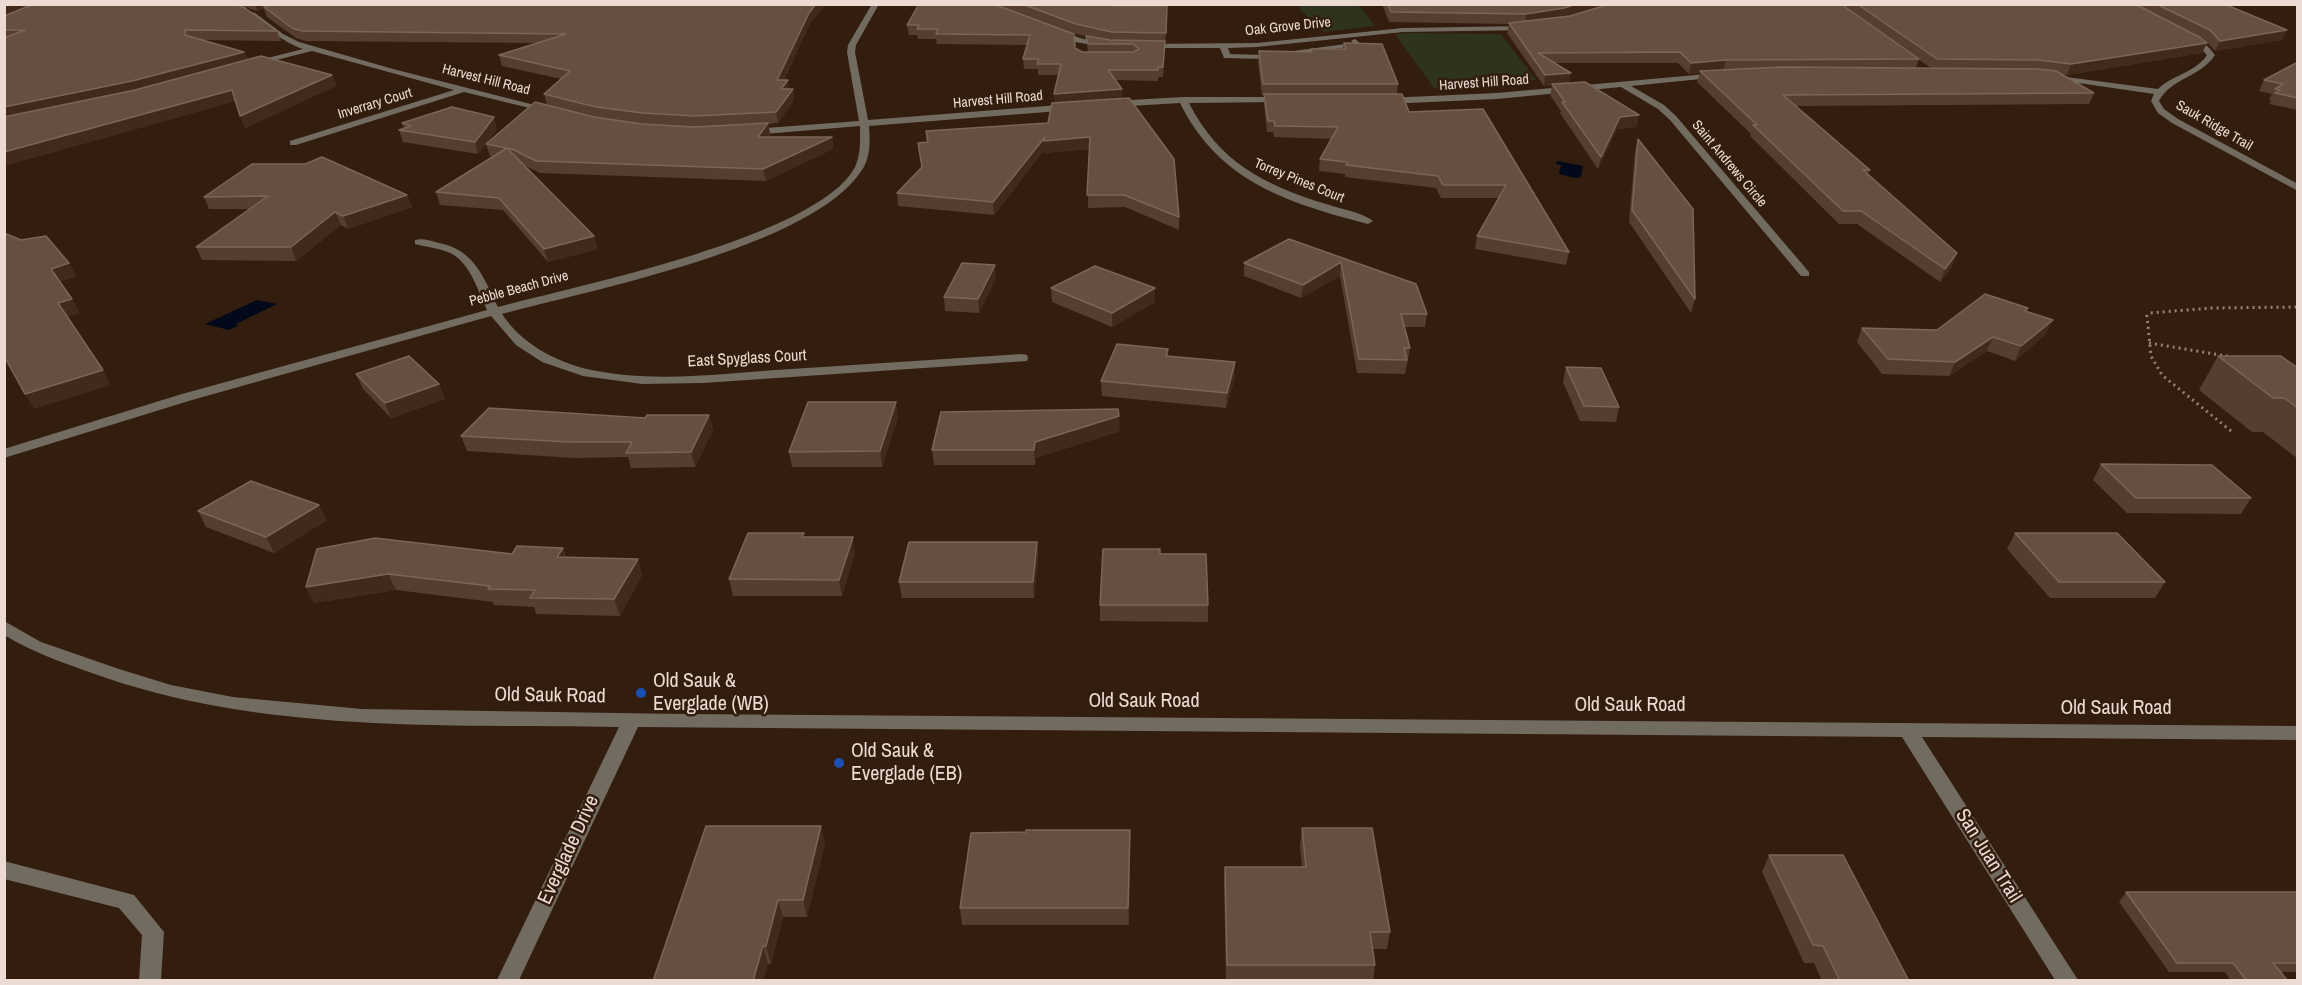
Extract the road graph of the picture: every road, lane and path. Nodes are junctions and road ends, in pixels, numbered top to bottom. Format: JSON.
{"nodes":[{"id":1,"x":4,"y":4,"type":"edge"},
{"id":2,"x":876,"y":4,"type":"edge"},
{"id":3,"x":63,"y":5,"type":"edge"},
{"id":4,"x":220,"y":7,"type":"edge"},
{"id":5,"x":267,"y":13,"type":"edge"},
{"id":6,"x":256,"y":15,"type":"junction"},
{"id":7,"x":1537,"y":26,"type":"edge"},
{"id":8,"x":1047,"y":28,"type":"edge"},
{"id":9,"x":2181,"y":33,"type":"edge"},
{"id":10,"x":1347,"y":35,"type":"junction"},
{"id":11,"x":1110,"y":46,"type":"edge"},
{"id":12,"x":1133,"y":46,"type":"edge"},
{"id":13,"x":1224,"y":47,"type":"junction"},
{"id":14,"x":312,"y":49,"type":"junction"},
{"id":15,"x":244,"y":68,"type":"edge"},
{"id":16,"x":1723,"y":75,"type":"edge"},
{"id":17,"x":2045,"y":76,"type":"edge"},
{"id":18,"x":1622,"y":84,"type":"junction"},
{"id":19,"x":465,"y":89,"type":"junction"},
{"id":20,"x":2158,"y":92,"type":"junction"},
{"id":21,"x":1290,"y":99,"type":"edge"},
{"id":22,"x":1183,"y":100,"type":"junction"},
{"id":23,"x":1371,"y":101,"type":"edge"},
{"id":24,"x":1101,"y":105,"type":"edge"},
{"id":25,"x":1078,"y":107,"type":"edge"},
{"id":26,"x":565,"y":114,"type":"edge"},
{"id":27,"x":863,"y":124,"type":"junction"},
{"id":28,"x":738,"y":132,"type":"edge"},
{"id":29,"x":293,"y":144,"type":"dead end"},
{"id":30,"x":2298,"y":188,"type":"edge"},
{"id":31,"x":1368,"y":221,"type":"dead end"},
{"id":32,"x":419,"y":242,"type":"dead end"},
{"id":33,"x":1805,"y":274,"type":"dead end"},
{"id":34,"x":2298,"y":307,"type":"edge"},
{"id":35,"x":495,"y":312,"type":"junction"},
{"id":36,"x":2149,"y":343,"type":"junction"},
{"id":37,"x":1022,"y":358,"type":"dead end"},
{"id":38,"x":2248,"y":360,"type":"edge"},
{"id":39,"x":2231,"y":431,"type":"dead end"},
{"id":40,"x":4,"y":454,"type":"edge"},
{"id":41,"x":4,"y":627,"type":"edge"},
{"id":42,"x":632,"y":720,"type":"junction"},
{"id":43,"x":1908,"y":731,"type":"junction"},
{"id":44,"x":2298,"y":733,"type":"edge"},
{"id":45,"x":4,"y":870,"type":"edge"},
{"id":46,"x":150,"y":981,"type":"edge"},
{"id":47,"x":508,"y":981,"type":"edge"},
{"id":48,"x":2067,"y":981,"type":"edge"}],
"edges":[{"from":1,"to":3,"type":"street"},
{"from":2,"to":27,"type":"street","name":"Pebble Beach Drive"},
{"from":4,"to":6,"type":"street","name":"Harvest Hill Road"},
{"from":5,"to":6,"type":"street"},
{"from":6,"to":14,"type":"street","name":"Harvest Hill Road"},
{"from":7,"to":10,"type":"street","name":"Oak Grove Drive"},
{"from":8,"to":11,"type":"street"},
{"from":9,"to":20,"type":"street","name":"Sauk Ridge Trail"},
{"from":10,"to":13,"type":"street","name":"Oak Grove Drive"},
{"from":10,"to":13,"type":"street"},
{"from":12,"to":13,"type":"street","name":"Oak Grove Drive"},
{"from":14,"to":15,"type":"street"},
{"from":14,"to":19,"type":"street","name":"Harvest Hill Road"},
{"from":16,"to":18,"type":"street","name":"Harvest Hill Road"},
{"from":17,"to":20,"type":"street"},
{"from":18,"to":23,"type":"street","name":"Harvest Hill Road"},
{"from":18,"to":33,"type":"street","name":"Saint Andrews Circle"},
{"from":19,"to":26,"type":"street","name":"Harvest Hill Road"},
{"from":19,"to":29,"type":"street","name":"Inverrary Court"},
{"from":20,"to":30,"type":"street","name":"Sauk Ridge Trail"},
{"from":21,"to":22,"type":"street"},
{"from":22,"to":24,"type":"street"},
{"from":22,"to":31,"type":"street","name":"Torrey Pines Court"},
{"from":25,"to":27,"type":"street","name":"Harvest Hill Road"},
{"from":27,"to":28,"type":"street","name":"Harvest Hill Road"},
{"from":27,"to":35,"type":"street","name":"Pebble Beach Drive"},
{"from":32,"to":35,"type":"street","name":"East Spyglass Court"},
{"from":34,"to":36,"type":"path"},
{"from":35,"to":37,"type":"street","name":"East Spyglass Court"},
{"from":35,"to":40,"type":"street","name":"Pebble Beach Drive"},
{"from":36,"to":38,"type":"path"},
{"from":36,"to":39,"type":"path"},
{"from":41,"to":42,"type":"street","name":"Old Sauk Road"},
{"from":42,"to":43,"type":"street","name":"Old Sauk Road"},
{"from":42,"to":47,"type":"street","name":"Everglade Drive"},
{"from":43,"to":44,"type":"street","name":"Old Sauk Road"},
{"from":43,"to":48,"type":"street","name":"San Juan Trail"},
{"from":45,"to":46,"type":"street"}]}
